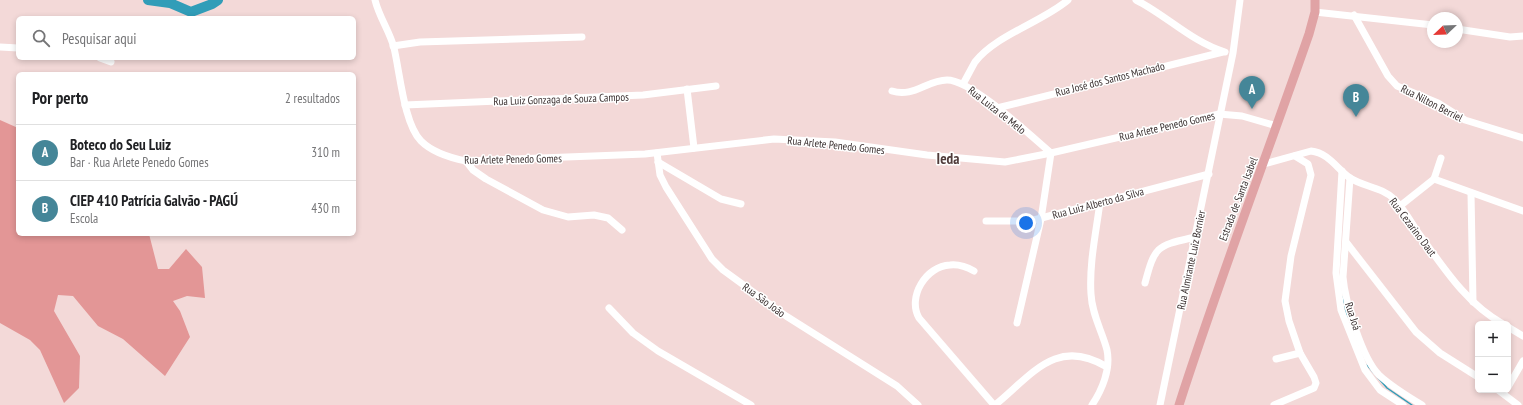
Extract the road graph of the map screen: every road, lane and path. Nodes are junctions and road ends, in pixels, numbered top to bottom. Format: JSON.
{"nodes":[{"id":1,"x":375,"y":0,"type":"edge"},
{"id":2,"x":1068,"y":0,"type":"edge"},
{"id":3,"x":1136,"y":0,"type":"edge"},
{"id":4,"x":1240,"y":0,"type":"edge"},
{"id":5,"x":1315,"y":0,"type":"edge"},
{"id":6,"x":1315,"y":12,"type":"junction"},
{"id":7,"x":1354,"y":15,"type":"junction"},
{"id":8,"x":1427,"y":24,"type":"edge"},
{"id":9,"x":1463,"y":30,"type":"edge"},
{"id":10,"x":1523,"y":36,"type":"edge"},
{"id":11,"x":582,"y":37,"type":"dead end"},
{"id":12,"x":393,"y":46,"type":"junction"},
{"id":13,"x":0,"y":47,"type":"edge"},
{"id":14,"x":16,"y":48,"type":"edge"},
{"id":15,"x":1224,"y":52,"type":"junction"},
{"id":16,"x":1233,"y":53,"type":"junction"},
{"id":17,"x":106,"y":60,"type":"edge"},
{"id":18,"x":111,"y":62,"type":"dead end"},
{"id":19,"x":963,"y":84,"type":"junction"},
{"id":20,"x":716,"y":86,"type":"dead end"},
{"id":21,"x":687,"y":89,"type":"junction"},
{"id":22,"x":892,"y":91,"type":"dead end"},
{"id":23,"x":405,"y":105,"type":"junction"},
{"id":24,"x":996,"y":108,"type":"junction"},
{"id":25,"x":1219,"y":114,"type":"junction"},
{"id":26,"x":1277,"y":126,"type":"junction"},
{"id":27,"x":1523,"y":138,"type":"edge"},
{"id":28,"x":694,"y":148,"type":"junction"},
{"id":29,"x":657,"y":153,"type":"junction"},
{"id":30,"x":1051,"y":153,"type":"junction"},
{"id":31,"x":1295,"y":156,"type":"junction"},
{"id":32,"x":1441,"y":158,"type":"dead end"},
{"id":33,"x":466,"y":161,"type":"junction"},
{"id":34,"x":658,"y":162,"type":"junction"},
{"id":35,"x":1264,"y":164,"type":"junction"},
{"id":36,"x":1342,"y":171,"type":"junction"},
{"id":37,"x":1209,"y":174,"type":"junction"},
{"id":38,"x":1350,"y":178,"type":"junction"},
{"id":39,"x":1434,"y":179,"type":"junction"},
{"id":40,"x":1471,"y":193,"type":"junction"},
{"id":41,"x":1344,"y":200,"type":"junction"},
{"id":42,"x":1100,"y":202,"type":"junction"},
{"id":43,"x":741,"y":204,"type":"dead end"},
{"id":44,"x":1400,"y":206,"type":"junction"},
{"id":45,"x":1523,"y":211,"type":"edge"},
{"id":46,"x":1041,"y":219,"type":"junction"},
{"id":47,"x":986,"y":221,"type":"dead end"},
{"id":48,"x":622,"y":230,"type":"dead end"},
{"id":49,"x":1195,"y":237,"type":"junction"},
{"id":50,"x":1346,"y":242,"type":"junction"},
{"id":51,"x":974,"y":271,"type":"dead end"},
{"id":52,"x":1145,"y":283,"type":"dead end"},
{"id":53,"x":1473,"y":302,"type":"junction"},
{"id":54,"x":609,"y":308,"type":"dead end"},
{"id":55,"x":1498,"y":321,"type":"edge"},
{"id":56,"x":1017,"y":323,"type":"dead end"},
{"id":57,"x":1511,"y":329,"type":"edge"},
{"id":58,"x":1523,"y":336,"type":"edge"},
{"id":59,"x":1300,"y":353,"type":"junction"},
{"id":60,"x":1276,"y":359,"type":"dead end"},
{"id":61,"x":1523,"y":361,"type":"edge"},
{"id":62,"x":1107,"y":367,"type":"junction"},
{"id":63,"x":1475,"y":375,"type":"edge"},
{"id":64,"x":1511,"y":379,"type":"edge"},
{"id":65,"x":1507,"y":393,"type":"edge"},
{"id":66,"x":739,"y":403,"type":"edge"},
{"id":67,"x":751,"y":405,"type":"edge"},
{"id":68,"x":918,"y":405,"type":"edge"},
{"id":69,"x":995,"y":405,"type":"edge"},
{"id":70,"x":1092,"y":405,"type":"edge"},
{"id":71,"x":1160,"y":405,"type":"edge"},
{"id":72,"x":1179,"y":405,"type":"edge"},
{"id":73,"x":1274,"y":405,"type":"edge"},
{"id":74,"x":1403,"y":405,"type":"edge"},
{"id":75,"x":1422,"y":405,"type":"edge"},
{"id":76,"x":1518,"y":405,"type":"edge"}],
"edges":[{"from":1,"to":12,"type":"street","name":"Rua Arlete Penedo Gomes"},
{"from":2,"to":19,"type":"street"},
{"from":3,"to":15,"type":"street"},
{"from":4,"to":16,"type":"street","name":"Rua Almirante Luiz Bornier"},
{"from":5,"to":6,"type":"main road","name":"Estrada de Santa Isabel"},
{"from":6,"to":7,"type":"street"},
{"from":6,"to":26,"type":"main road","name":"Estrada de Santa Isabel"},
{"from":7,"to":8,"type":"street"},
{"from":7,"to":27,"type":"street","name":"Rua Nilton Berriel"},
{"from":9,"to":10,"type":"street"},
{"from":11,"to":12,"type":"street"},
{"from":12,"to":23,"type":"street","name":"Rua Arlete Penedo Gomes"},
{"from":13,"to":14,"type":"street"},
{"from":15,"to":16,"type":"street"},
{"from":15,"to":24,"type":"street","name":"Rua José dos Santos Machado"},
{"from":16,"to":25,"type":"street","name":"Rua Almirante Luiz Bornier"},
{"from":17,"to":18,"type":"street"},
{"from":19,"to":22,"type":"street","name":"Rua Luiza de Melo"},
{"from":19,"to":24,"type":"street","name":"Rua Luiza de Melo"},
{"from":20,"to":21,"type":"street","name":"Rua Luiz Gonzaga de Souza Campos"},
{"from":21,"to":23,"type":"street","name":"Rua Luiz Gonzaga de Souza Campos"},
{"from":21,"to":28,"type":"street"},
{"from":23,"to":33,"type":"street","name":"Rua Arlete Penedo Gomes"},
{"from":24,"to":30,"type":"street","name":"Rua Luiza de Melo"},
{"from":25,"to":26,"type":"street","name":"Rua Arlete Penedo Gomes"},
{"from":25,"to":30,"type":"street","name":"Rua Arlete Penedo Gomes"},
{"from":25,"to":37,"type":"street","name":"Rua Almirante Luiz Bornier"},
{"from":26,"to":35,"type":"main road","name":"Estrada de Santa Isabel"},
{"from":28,"to":29,"type":"street","name":"Rua Arlete Penedo Gomes"},
{"from":28,"to":30,"type":"street","name":"Rua Arlete Penedo Gomes"},
{"from":29,"to":33,"type":"street","name":"Rua Arlete Penedo Gomes"},
{"from":29,"to":34,"type":"street","name":"Rua São João"},
{"from":30,"to":46,"type":"street"},
{"from":31,"to":35,"type":"street","name":"Rua Cezarino Daut"},
{"from":31,"to":36,"type":"street","name":"Rua Cezarino Daut"},
{"from":31,"to":59,"type":"street"},
{"from":32,"to":39,"type":"street"},
{"from":33,"to":48,"type":"street"},
{"from":34,"to":43,"type":"street"},
{"from":34,"to":68,"type":"street","name":"Rua São João"},
{"from":35,"to":72,"type":"main road","name":"Estrada de Santa Isabel"},
{"from":36,"to":38,"type":"street","name":"Rua Cezarino Daut"},
{"from":36,"to":41,"type":"street","name":"Rua Joá"},
{"from":37,"to":42,"type":"street","name":"Rua Luiz Alberto da Silva"},
{"from":37,"to":49,"type":"street","name":"Rua Almirante Luiz Bornier"},
{"from":38,"to":41,"type":"street","name":"Rua Joá"},
{"from":38,"to":44,"type":"street","name":"Rua Cezarino Daut"},
{"from":39,"to":40,"type":"street"},
{"from":39,"to":44,"type":"street"},
{"from":40,"to":45,"type":"street"},
{"from":40,"to":53,"type":"street"},
{"from":41,"to":50,"type":"street","name":"Rua Joá"},
{"from":41,"to":74,"type":"street","name":"Rua Joá"},
{"from":42,"to":46,"type":"street","name":"Rua Luiz Alberto da Silva"},
{"from":42,"to":62,"type":"street"},
{"from":44,"to":53,"type":"street","name":"Rua Cezarino Daut"},
{"from":46,"to":47,"type":"street","name":"Rua Luiz Alberto da Silva"},
{"from":46,"to":56,"type":"street"},
{"from":49,"to":52,"type":"street"},
{"from":49,"to":71,"type":"street","name":"Rua Almirante Luiz Bornier"},
{"from":50,"to":63,"type":"street"},
{"from":50,"to":75,"type":"street","name":"Rua Joá"},
{"from":51,"to":69,"type":"street"},
{"from":53,"to":55,"type":"street","name":"Rua Cezarino Daut"},
{"from":54,"to":66,"type":"street"},
{"from":57,"to":58,"type":"street"},
{"from":59,"to":60,"type":"street"},
{"from":59,"to":73,"type":"street"},
{"from":61,"to":64,"type":"street"},
{"from":62,"to":69,"type":"street"},
{"from":62,"to":70,"type":"street"},
{"from":65,"to":76,"type":"street"},
{"from":66,"to":67,"type":"street"}]}
